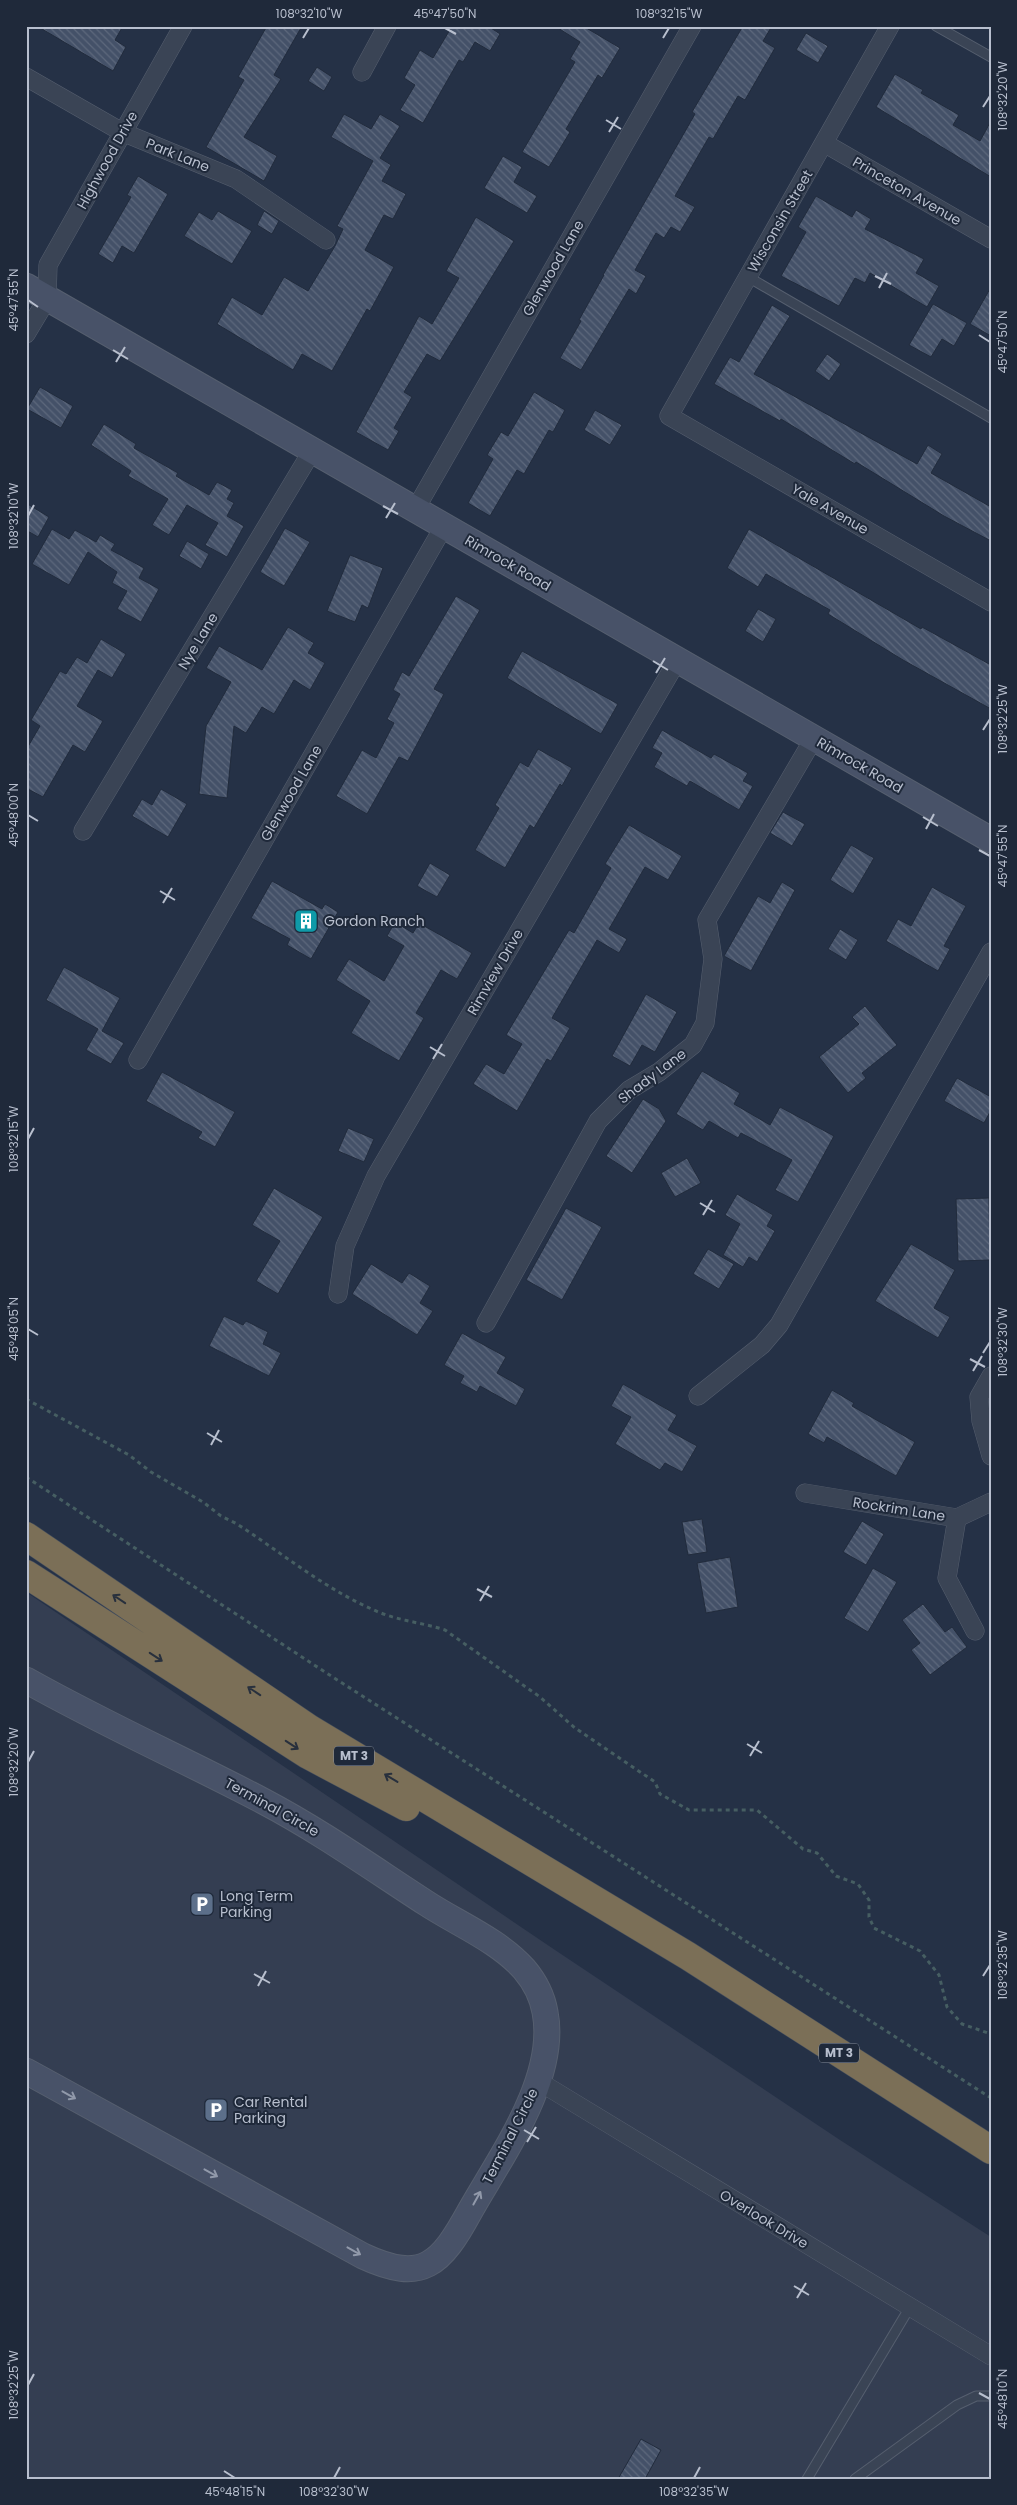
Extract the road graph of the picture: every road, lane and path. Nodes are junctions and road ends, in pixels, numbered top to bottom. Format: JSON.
{"nodes":[{"id":1,"x":183,"y":26,"type":"edge"},
{"id":2,"x":387,"y":26,"type":"edge"},
{"id":3,"x":692,"y":26,"type":"edge"},
{"id":4,"x":890,"y":26,"type":"edge"},
{"id":5,"x":936,"y":26,"type":"edge"},
{"id":6,"x":991,"y":57,"type":"edge"},
{"id":7,"x":362,"y":72,"type":"dead end"},
{"id":8,"x":26,"y":77,"type":"edge"},
{"id":9,"x":122,"y":132,"type":"junction"},
{"id":10,"x":824,"y":143,"type":"junction"},
{"id":11,"x":991,"y":239,"type":"edge"},
{"id":12,"x":326,"y":240,"type":"dead end"},
{"id":13,"x":748,"y":277,"type":"junction"},
{"id":14,"x":37,"y":292,"type":"edge"},
{"id":15,"x":26,"y":334,"type":"edge"},
{"id":16,"x":669,"y":416,"type":"joint"},
{"id":17,"x":991,"y":418,"type":"edge"},
{"id":18,"x":312,"y":451,"type":"junction"},
{"id":19,"x":415,"y":510,"type":"junction"},
{"id":20,"x":444,"y":526,"type":"junction"},
{"id":21,"x":991,"y":602,"type":"edge"},
{"id":22,"x":677,"y":660,"type":"junction"},
{"id":23,"x":814,"y":738,"type":"junction"},
{"id":24,"x":83,"y":831,"type":"dead end"},
{"id":25,"x":991,"y":840,"type":"edge"},
{"id":26,"x":991,"y":952,"type":"edge"},
{"id":27,"x":138,"y":1060,"type":"dead end"},
{"id":28,"x":338,"y":1294,"type":"dead end"},
{"id":29,"x":486,"y":1322,"type":"dead end"},
{"id":30,"x":991,"y":1376,"type":"edge"},
{"id":31,"x":698,"y":1396,"type":"dead end"},
{"id":32,"x":26,"y":1399,"type":"edge"},
{"id":33,"x":991,"y":1456,"type":"edge"},
{"id":34,"x":26,"y":1477,"type":"edge"},
{"id":35,"x":805,"y":1493,"type":"dead end"},
{"id":36,"x":991,"y":1502,"type":"edge"},
{"id":37,"x":957,"y":1518,"type":"junction"},
{"id":38,"x":28,"y":1537,"type":"edge"},
{"id":39,"x":26,"y":1574,"type":"edge"},
{"id":40,"x":975,"y":1630,"type":"dead end"},
{"id":41,"x":26,"y":1680,"type":"edge"},
{"id":42,"x":688,"y":1956,"type":"junction"},
{"id":43,"x":991,"y":2034,"type":"edge"},
{"id":44,"x":26,"y":2071,"type":"edge"},
{"id":45,"x":538,"y":2081,"type":"junction"},
{"id":46,"x":991,"y":2098,"type":"edge"},
{"id":47,"x":991,"y":2150,"type":"edge"},
{"id":48,"x":910,"y":2308,"type":"junction"},
{"id":49,"x":991,"y":2356,"type":"edge"},
{"id":50,"x":991,"y":2396,"type":"edge"},
{"id":51,"x":807,"y":2479,"type":"edge"},
{"id":52,"x":855,"y":2479,"type":"edge"}],
"edges":[{"from":1,"to":9,"type":"street","name":"Highwood Drive"},
{"from":2,"to":7,"type":"street"},
{"from":3,"to":19,"type":"street","name":"Glenwood Lane"},
{"from":4,"to":10,"type":"street","name":"Wisconsin Street"},
{"from":5,"to":6,"type":"lane"},
{"from":8,"to":9,"type":"street","name":"Park Lane"},
{"from":9,"to":12,"type":"street","name":"Park Lane"},
{"from":9,"to":14,"type":"street","name":"Highwood Drive"},
{"from":10,"to":11,"type":"street","name":"Princeton Avenue"},
{"from":10,"to":13,"type":"street","name":"Wisconsin Street"},
{"from":13,"to":16,"type":"street","name":"Wisconsin Street"},
{"from":13,"to":17,"type":"lane"},
{"from":14,"to":15,"type":"street"},
{"from":14,"to":18,"type":"street","name":"Rimrock Road"},
{"from":16,"to":21,"type":"street","name":"Yale Avenue"},
{"from":18,"to":19,"type":"street","name":"Rimrock Road"},
{"from":18,"to":24,"type":"street","name":"Nye Lane"},
{"from":19,"to":20,"type":"street","name":"Rimrock Road"},
{"from":20,"to":22,"type":"street","name":"Rimrock Road"},
{"from":20,"to":27,"type":"street","name":"Glenwood Lane"},
{"from":22,"to":23,"type":"street","name":"Rimrock Road"},
{"from":22,"to":28,"type":"street","name":"Rimview Drive"},
{"from":23,"to":25,"type":"street","name":"Rimrock Road"},
{"from":23,"to":29,"type":"street","name":"Shady Lane"},
{"from":26,"to":31,"type":"street"},
{"from":30,"to":33,"type":"street"},
{"from":32,"to":43,"type":"path"},
{"from":34,"to":46,"type":"path"},
{"from":35,"to":37,"type":"street","name":"Rockrim Lane"},
{"from":36,"to":37,"type":"street","name":"Rockrim Lane"},
{"from":37,"to":40,"type":"street"},
{"from":42,"to":38,"type":"highway","number":"MT 3","one_way":true},
{"from":39,"to":42,"type":"highway","number":"MT 3","one_way":true},
{"from":41,"to":45,"type":"street","name":"Terminal Circle"},
{"from":42,"to":47,"type":"highway","number":"MT 3"},
{"from":44,"to":45,"type":"street","name":"Terminal Circle","one_way":true},
{"from":45,"to":48,"type":"street","name":"Overlook Drive"},
{"from":48,"to":49,"type":"street","name":"Overlook Drive"},
{"from":48,"to":51,"type":"lane"},
{"from":50,"to":52,"type":"lane"}]}
